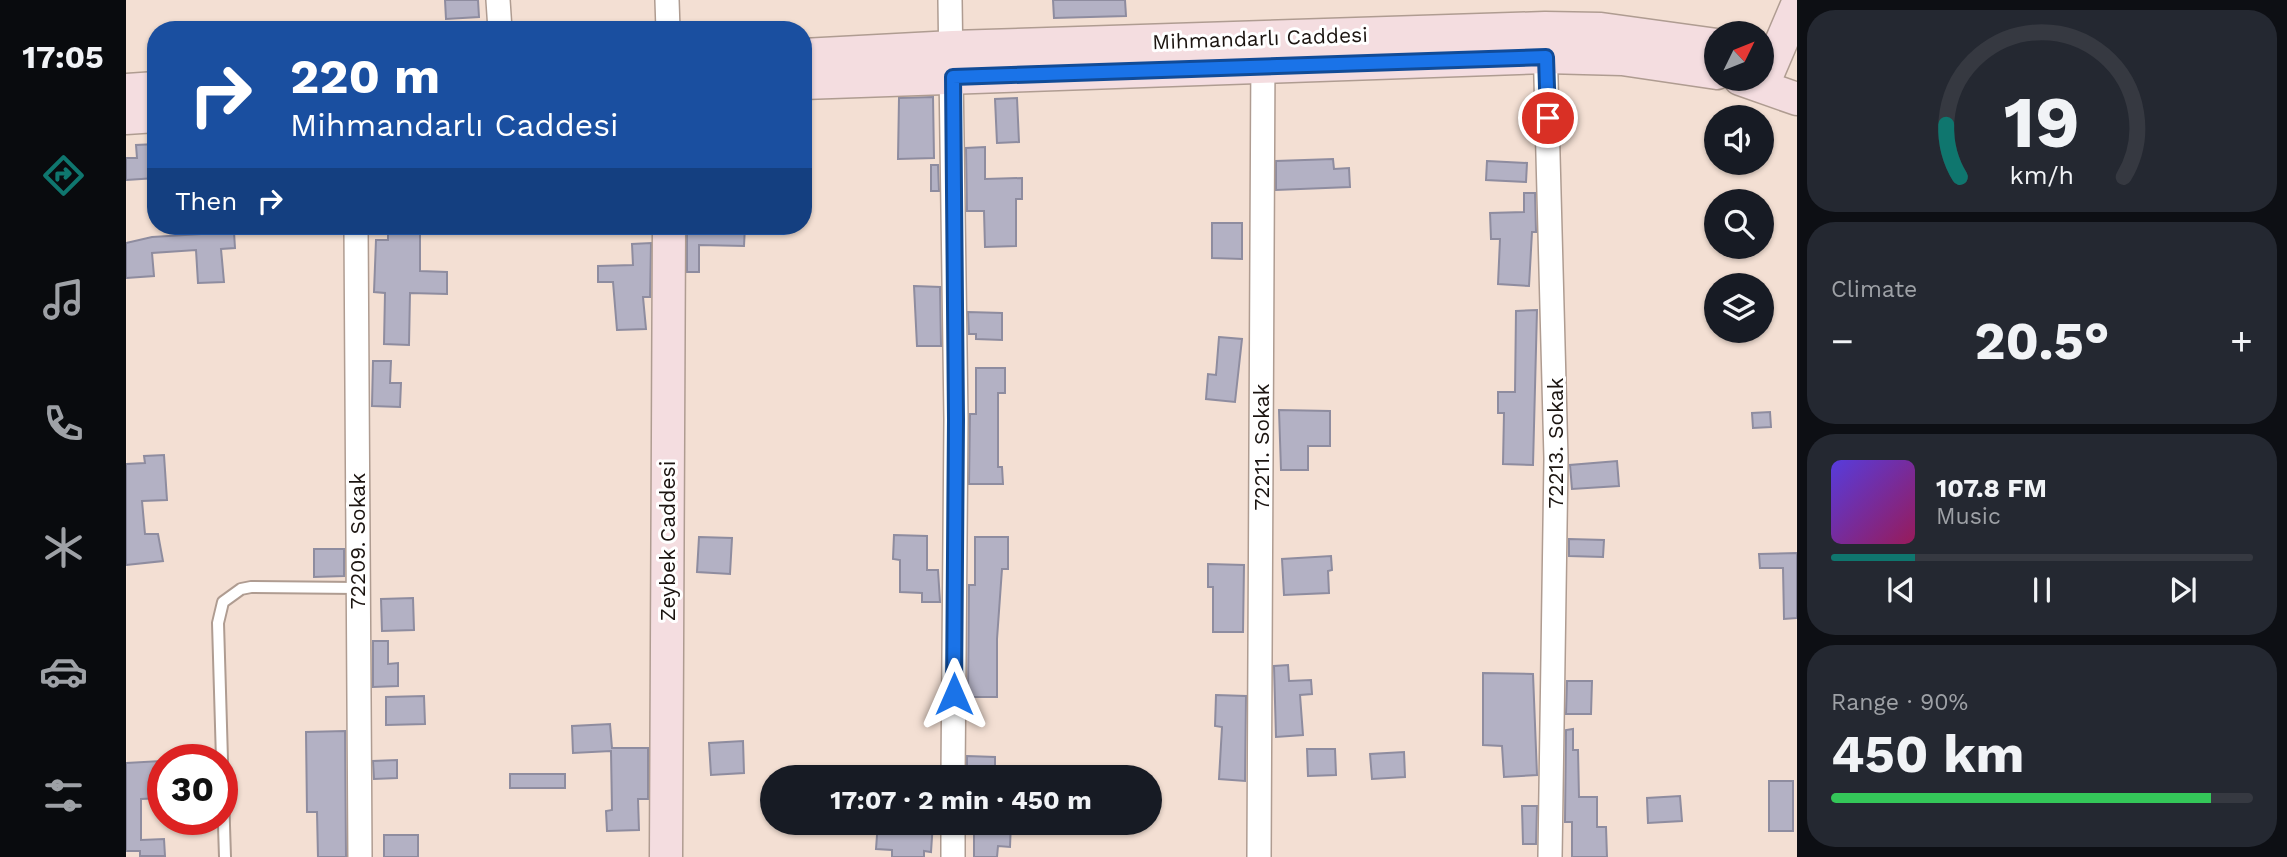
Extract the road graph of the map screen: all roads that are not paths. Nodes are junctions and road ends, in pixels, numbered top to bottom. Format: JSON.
{"nodes":[{"id":1,"x":498,"y":0,"type":"edge"},
{"id":2,"x":667,"y":0,"type":"edge"},
{"id":3,"x":950,"y":0,"type":"edge"},
{"id":4,"x":1797,"y":5,"type":"edge"},
{"id":5,"x":499,"y":21,"type":"edge"},
{"id":6,"x":668,"y":21,"type":"edge"},
{"id":7,"x":1545,"y":43,"type":"junction"},
{"id":8,"x":1704,"y":43,"type":"edge"},
{"id":9,"x":1263,"y":52,"type":"junction"},
{"id":10,"x":812,"y":55,"type":"edge"},
{"id":11,"x":1774,"y":56,"type":"edge"},
{"id":12,"x":953,"y":62,"type":"junction"},
{"id":13,"x":1704,"y":71,"type":"edge"},
{"id":14,"x":1774,"y":75,"type":"edge"},
{"id":15,"x":812,"y":82,"type":"edge"},
{"id":16,"x":147,"y":89,"type":"edge"},
{"id":17,"x":126,"y":90,"type":"edge"},
{"id":18,"x":1797,"y":99,"type":"edge"},
{"id":19,"x":147,"y":117,"type":"edge"},
{"id":20,"x":126,"y":118,"type":"edge"},
{"id":21,"x":356,"y":235,"type":"edge"},
{"id":22,"x":669,"y":235,"type":"edge"},
{"id":23,"x":357,"y":588,"type":"junction"},
{"id":24,"x":222,"y":744,"type":"edge"},
{"id":25,"x":953,"y":765,"type":"edge"},
{"id":26,"x":224,"y":835,"type":"edge"},
{"id":27,"x":953,"y":835,"type":"edge"},
{"id":28,"x":225,"y":857,"type":"edge"},
{"id":29,"x":360,"y":857,"type":"edge"},
{"id":30,"x":666,"y":857,"type":"edge"},
{"id":31,"x":953,"y":857,"type":"edge"},
{"id":32,"x":1259,"y":857,"type":"edge"},
{"id":33,"x":1550,"y":857,"type":"edge"}],
"edges":[{"from":1,"to":5,"type":"street"},
{"from":2,"to":6,"type":"street"},
{"from":3,"to":12,"type":"street"},
{"from":4,"to":11,"type":"street"},
{"from":7,"to":8,"type":"street","name":"Mihmandarlı Caddesi"},
{"from":7,"to":9,"type":"street","name":"Mihmandarlı Caddesi"},
{"from":7,"to":13,"type":"street","name":"Mihmandarlı Caddesi"},
{"from":7,"to":33,"type":"street","name":"72213. Sokak"},
{"from":9,"to":12,"type":"street","name":"Mihmandarlı Caddesi"},
{"from":9,"to":32,"type":"street","name":"72211. Sokak"},
{"from":10,"to":12,"type":"street","name":"Mihmandarlı Caddesi"},
{"from":12,"to":15,"type":"street","name":"Mihmandarlı Caddesi"},
{"from":12,"to":25,"type":"street"},
{"from":14,"to":18,"type":"street"},
{"from":16,"to":17,"type":"street"},
{"from":19,"to":20,"type":"street"},
{"from":21,"to":23,"type":"street","name":"72209. Sokak"},
{"from":22,"to":30,"type":"street","name":"Zeybek Caddesi"},
{"from":23,"to":24,"type":"lane"},
{"from":23,"to":29,"type":"street","name":"72209. Sokak"},
{"from":26,"to":28,"type":"lane"},
{"from":27,"to":31,"type":"street"}]}
